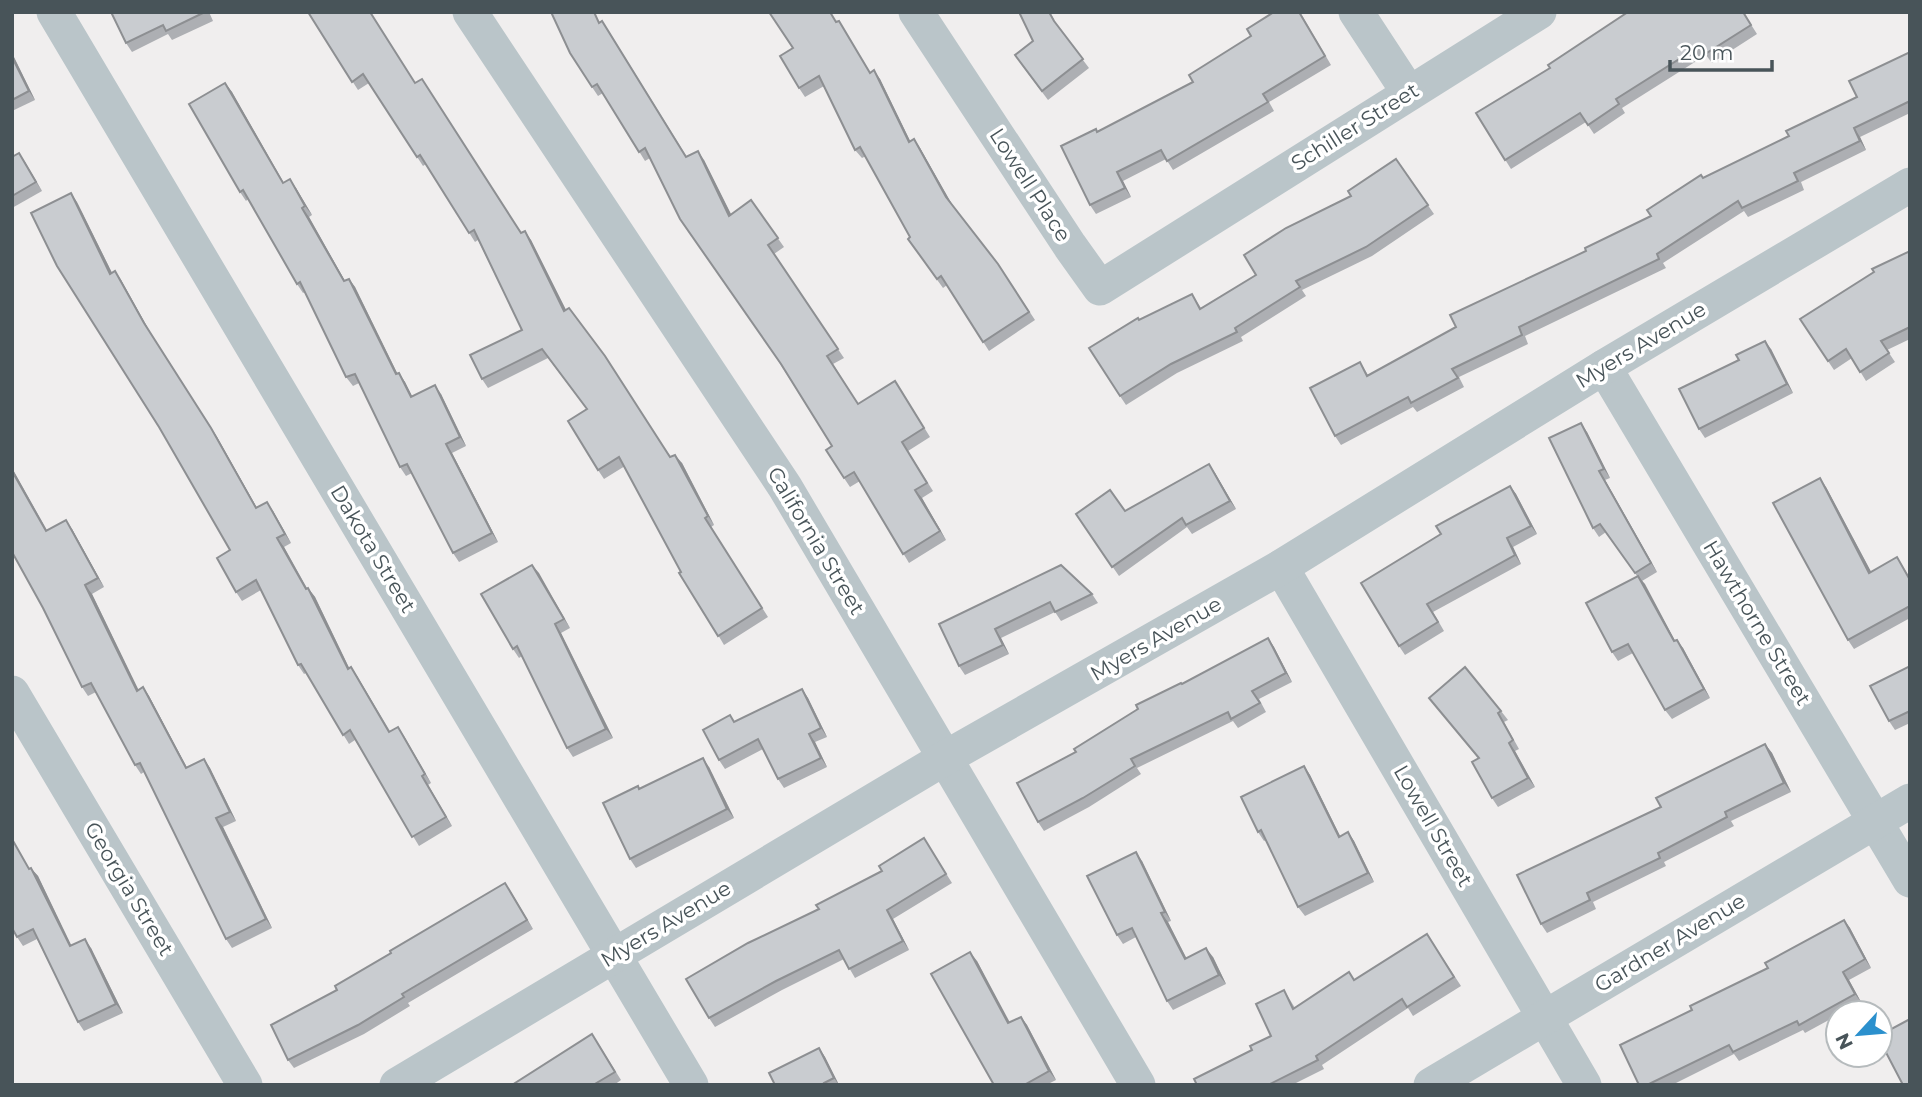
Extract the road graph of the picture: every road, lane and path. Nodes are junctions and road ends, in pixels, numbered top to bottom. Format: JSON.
{"nodes":[{"id":1,"x":54,"y":12,"type":"edge"},
{"id":2,"x":470,"y":12,"type":"edge"},
{"id":3,"x":916,"y":12,"type":"edge"},
{"id":4,"x":1356,"y":12,"type":"edge"},
{"id":5,"x":1539,"y":12,"type":"edge"},
{"id":6,"x":1409,"y":93,"type":"junction"},
{"id":7,"x":1910,"y":185,"type":"edge"},
{"id":8,"x":1171,"y":243,"type":"joint"},
{"id":9,"x":1604,"y":367,"type":"junction"},
{"id":10,"x":1281,"y":567,"type":"junction"},
{"id":11,"x":12,"y":693,"type":"edge"},
{"id":12,"x":945,"y":758,"type":"junction"},
{"id":13,"x":1910,"y":801,"type":"edge"},
{"id":14,"x":1875,"y":821,"type":"junction"},
{"id":15,"x":1910,"y":880,"type":"edge"},
{"id":16,"x":614,"y":954,"type":"junction"},
{"id":17,"x":1545,"y":1018,"type":"junction"},
{"id":18,"x":245,"y":1085,"type":"edge"},
{"id":19,"x":397,"y":1085,"type":"edge"},
{"id":20,"x":691,"y":1085,"type":"edge"},
{"id":21,"x":1138,"y":1085,"type":"edge"},
{"id":22,"x":1431,"y":1085,"type":"edge"},
{"id":23,"x":1584,"y":1085,"type":"edge"}],
"edges":[{"from":1,"to":16,"type":"street","name":"Dakota Street"},
{"from":2,"to":12,"type":"street","name":"California Street"},
{"from":3,"to":8,"type":"street","name":"Lowell Place"},
{"from":4,"to":6,"type":"street"},
{"from":5,"to":6,"type":"street","name":"Schiller Street"},
{"from":6,"to":8,"type":"street","name":"Schiller Street"},
{"from":7,"to":9,"type":"street","name":"Myers Avenue"},
{"from":9,"to":10,"type":"street","name":"Myers Avenue"},
{"from":9,"to":14,"type":"street","name":"Hawthorne Street"},
{"from":10,"to":12,"type":"street","name":"Myers Avenue"},
{"from":10,"to":17,"type":"street","name":"Lowell Street"},
{"from":11,"to":18,"type":"street","name":"Georgia Street"},
{"from":12,"to":16,"type":"street","name":"Myers Avenue"},
{"from":12,"to":21,"type":"street","name":"California Street"},
{"from":13,"to":14,"type":"street","name":"Gardner Avenue"},
{"from":14,"to":15,"type":"street","name":"Hawthorne Street"},
{"from":14,"to":17,"type":"street","name":"Gardner Avenue"},
{"from":16,"to":19,"type":"street","name":"Myers Avenue"},
{"from":16,"to":20,"type":"street","name":"Dakota Street"},
{"from":17,"to":22,"type":"street","name":"Gardner Avenue"},
{"from":17,"to":23,"type":"street","name":"Lowell Street"}]}
